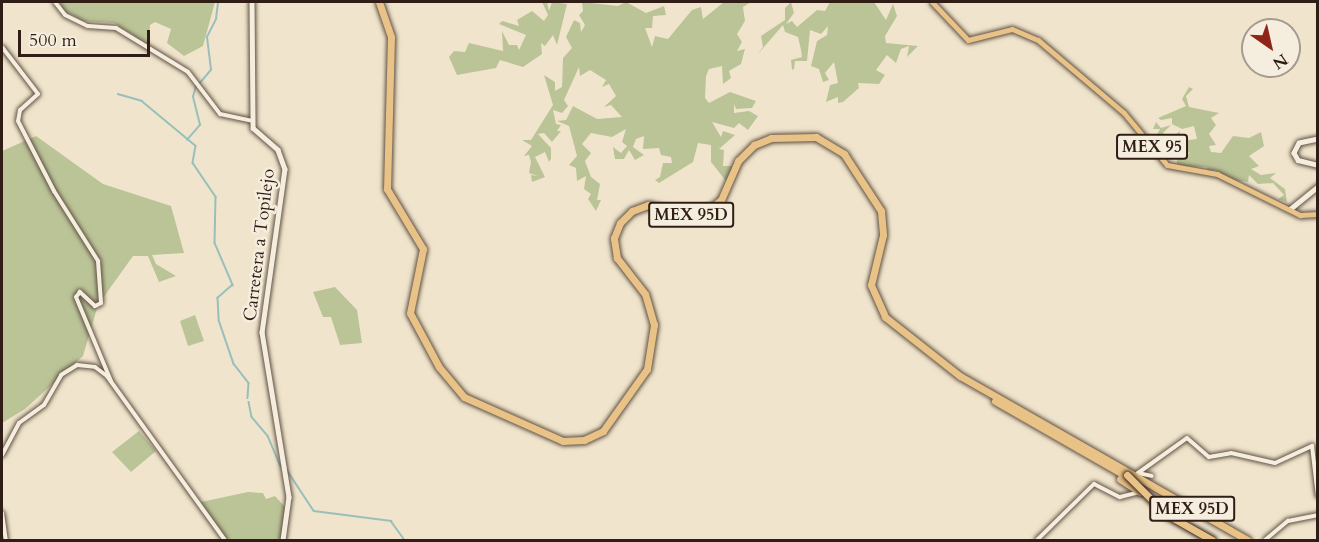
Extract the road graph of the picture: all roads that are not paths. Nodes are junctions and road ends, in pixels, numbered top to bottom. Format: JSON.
{"nodes":[{"id":1,"x":55,"y":2,"type":"edge"},
{"id":2,"x":252,"y":2,"type":"edge"},
{"id":3,"x":377,"y":2,"type":"edge"},
{"id":4,"x":932,"y":2,"type":"edge"},
{"id":5,"x":2,"y":47,"type":"edge"},
{"id":6,"x":252,"y":121,"type":"junction"},
{"id":7,"x":1317,"y":139,"type":"edge"},
{"id":8,"x":1317,"y":165,"type":"edge"},
{"id":9,"x":1317,"y":186,"type":"edge"},
{"id":10,"x":1290,"y":209,"type":"junction"},
{"id":11,"x":1317,"y":214,"type":"edge"},
{"id":12,"x":111,"y":381,"type":"junction"},
{"id":13,"x":997,"y":398,"type":"junction"},
{"id":14,"x":2,"y":455,"type":"edge"},
{"id":15,"x":1104,"y":465,"type":"junction"},
{"id":16,"x":1147,"y":478,"type":"dead end"},
{"id":17,"x":1138,"y":489,"type":"junction"},
{"id":18,"x":1317,"y":496,"type":"edge"},
{"id":19,"x":2,"y":513,"type":"edge"},
{"id":20,"x":1317,"y":515,"type":"edge"},
{"id":21,"x":6,"y":540,"type":"edge"},
{"id":22,"x":225,"y":540,"type":"edge"},
{"id":23,"x":284,"y":540,"type":"edge"},
{"id":24,"x":1037,"y":540,"type":"edge"},
{"id":25,"x":1209,"y":540,"type":"edge"},
{"id":26,"x":1240,"y":540,"type":"edge"},
{"id":27,"x":1247,"y":540,"type":"edge"},
{"id":28,"x":1264,"y":540,"type":"edge"}],
"edges":[{"from":1,"to":6,"type":"street"},
{"from":2,"to":6,"type":"main road"},
{"from":3,"to":13,"type":"highway","number":"MEX 95D"},
{"from":3,"to":15,"type":"highway","number":"MEX 95D"},
{"from":4,"to":10,"type":"main road","number":"MEX 95"},
{"from":5,"to":12,"type":"street"},
{"from":6,"to":23,"type":"main road","name":"Carretera a Topilejo"},
{"from":7,"to":8,"type":"main road"},
{"from":9,"to":10,"type":"main road"},
{"from":10,"to":11,"type":"main road","number":"MEX 95"},
{"from":12,"to":14,"type":"street"},
{"from":12,"to":22,"type":"street"},
{"from":13,"to":17,"type":"highway","bridge":true},
{"from":13,"to":27,"type":"highway","number":"MEX 95D"},
{"from":15,"to":17,"type":"highway","bridge":true},
{"from":15,"to":26,"type":"highway","number":"MEX 95D"},
{"from":16,"to":18,"type":"street"},
{"from":17,"to":24,"type":"street"},
{"from":17,"to":25,"type":"highway","bridge":true},
{"from":19,"to":21,"type":"street"},
{"from":20,"to":28,"type":"street"}]}
